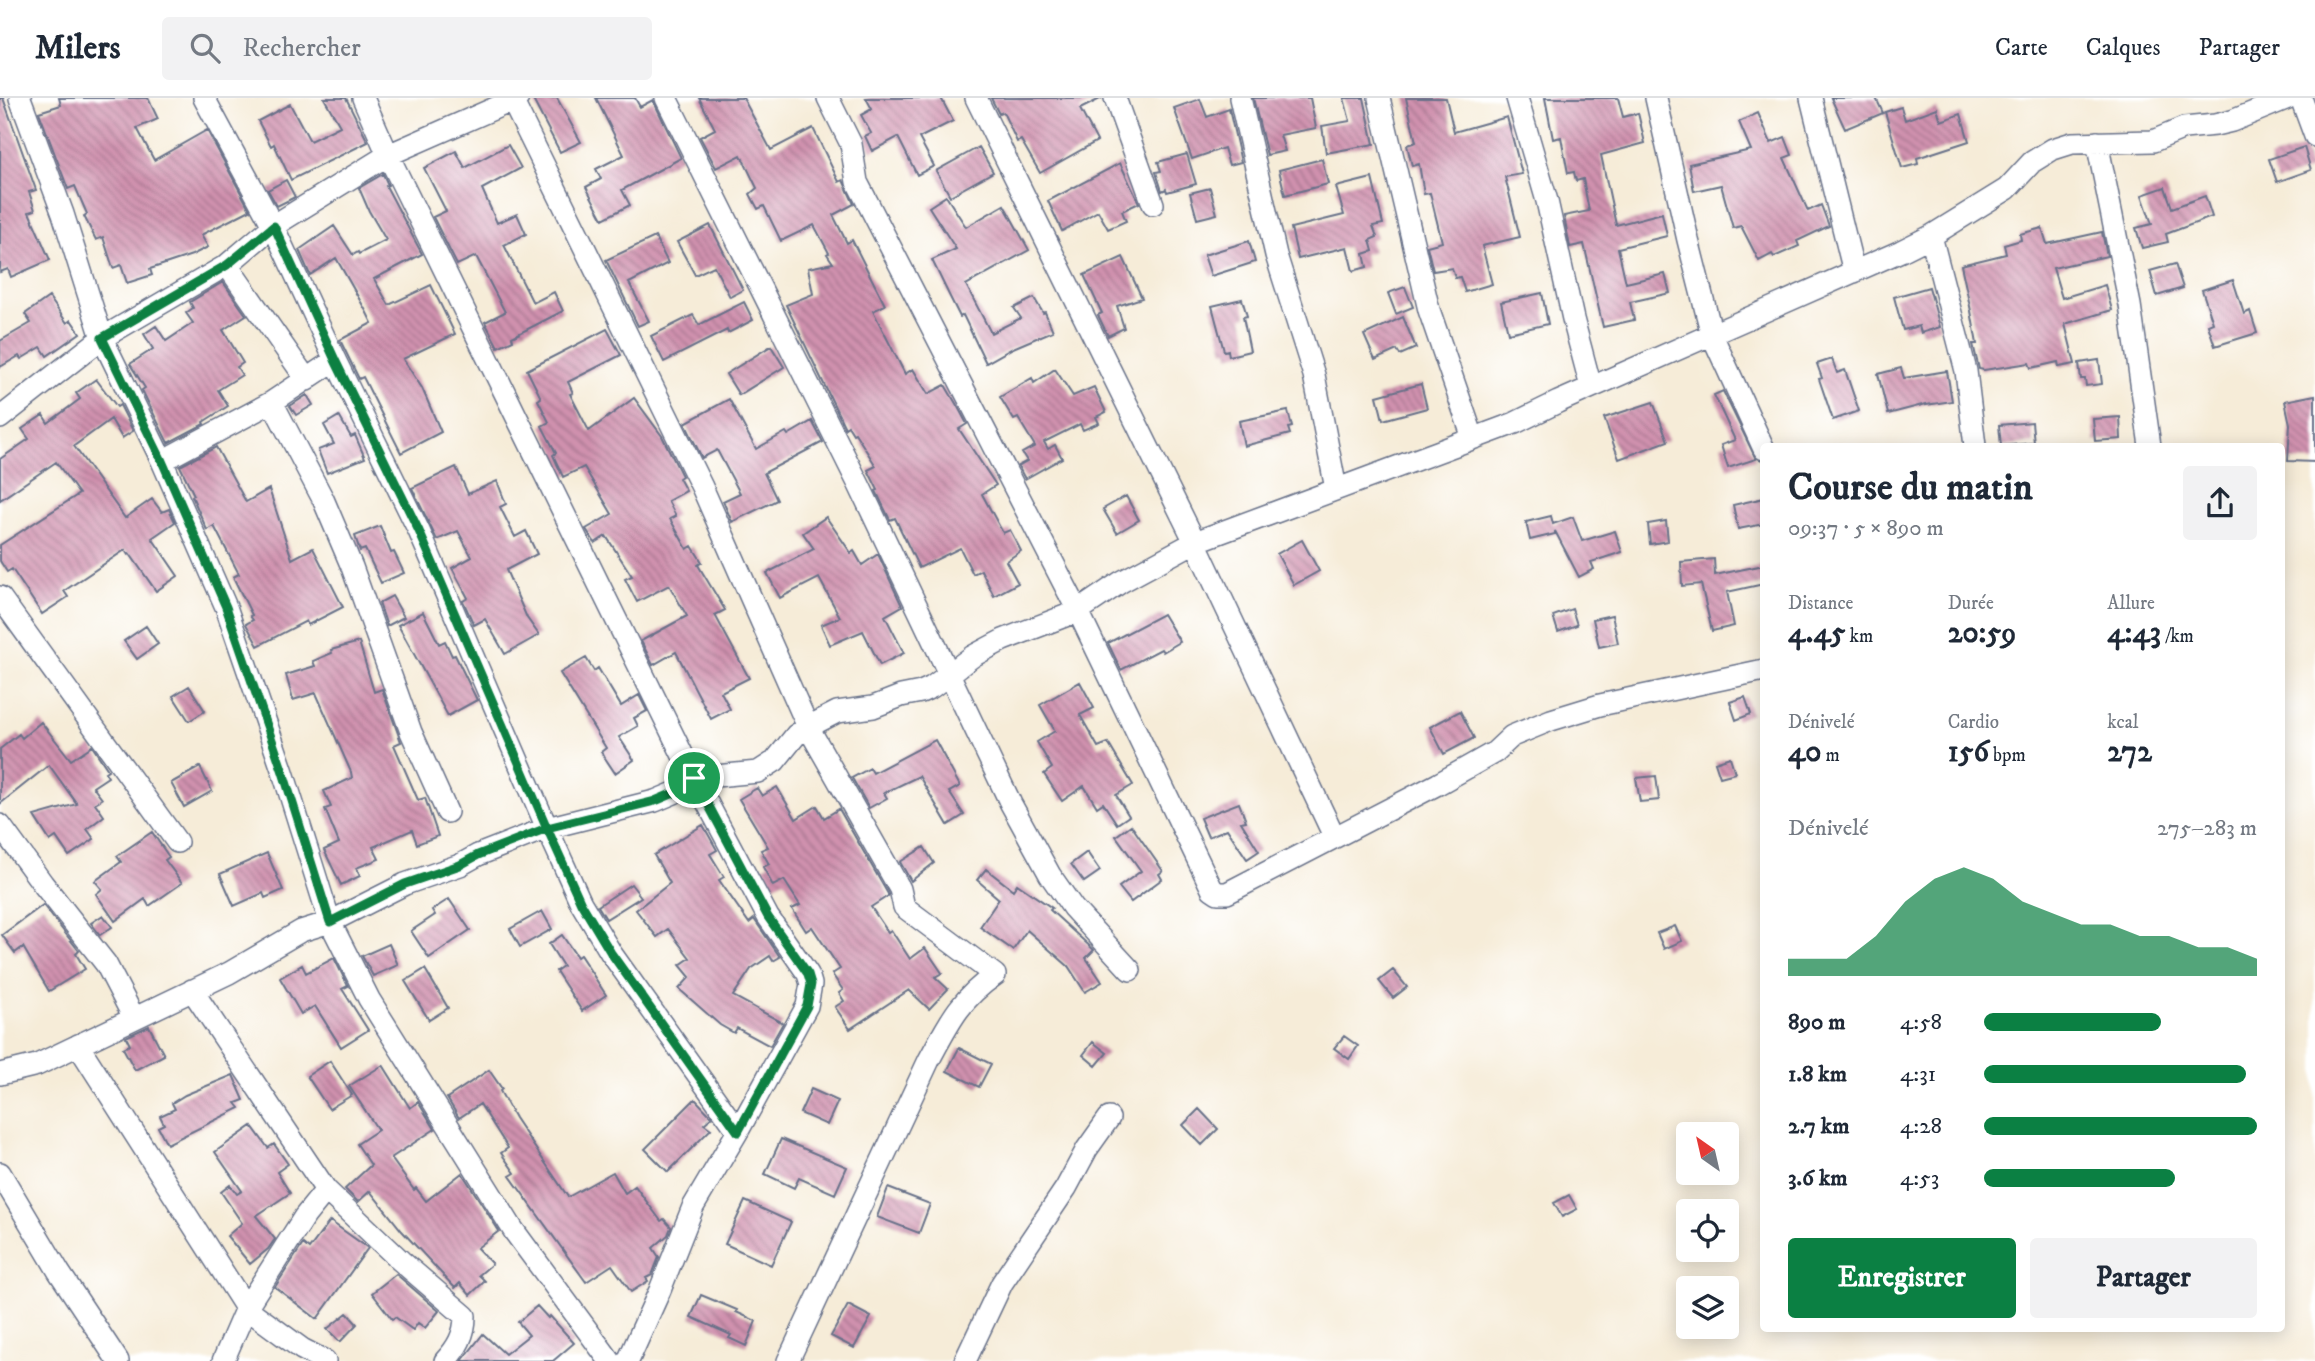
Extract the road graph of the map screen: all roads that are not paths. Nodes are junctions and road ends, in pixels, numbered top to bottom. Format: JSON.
{"nodes":[{"id":1,"x":20,"y":98,"type":"edge"},
{"id":2,"x":204,"y":98,"type":"edge"},
{"id":3,"x":363,"y":98,"type":"edge"},
{"id":4,"x":666,"y":98,"type":"edge"},
{"id":5,"x":828,"y":98,"type":"edge"},
{"id":6,"x":976,"y":98,"type":"edge"},
{"id":7,"x":1115,"y":98,"type":"edge"},
{"id":8,"x":1240,"y":98,"type":"edge"},
{"id":9,"x":1379,"y":98,"type":"edge"},
{"id":10,"x":1517,"y":98,"type":"edge"},
{"id":11,"x":1657,"y":98,"type":"edge"},
{"id":12,"x":1811,"y":98,"type":"edge"},
{"id":13,"x":2288,"y":98,"type":"edge"},
{"id":14,"x":2301,"y":98,"type":"edge"},
{"id":15,"x":514,"y":99,"type":"edge"},
{"id":16,"x":2247,"y":105,"type":"edge"},
{"id":17,"x":2315,"y":136,"type":"edge"},
{"id":18,"x":2096,"y":142,"type":"junction"},
{"id":19,"x":388,"y":155,"type":"junction"},
{"id":20,"x":1153,"y":204,"type":"dead end"},
{"id":21,"x":274,"y":226,"type":"junction"},
{"id":22,"x":1931,"y":236,"type":"junction"},
{"id":23,"x":227,"y":265,"type":"junction"},
{"id":24,"x":1854,"y":272,"type":"junction"},
{"id":25,"x":1712,"y":335,"type":"junction"},
{"id":26,"x":102,"y":338,"type":"junction"},
{"id":27,"x":335,"y":360,"type":"junction"},
{"id":28,"x":307,"y":380,"type":"junction"},
{"id":29,"x":1591,"y":387,"type":"junction"},
{"id":30,"x":272,"y":402,"type":"junction"},
{"id":31,"x":0,"y":418,"type":"edge"},
{"id":32,"x":1473,"y":438,"type":"junction"},
{"id":33,"x":1761,"y":443,"type":"edge"},
{"id":34,"x":1975,"y":443,"type":"edge"},
{"id":35,"x":2150,"y":443,"type":"edge"},
{"id":36,"x":162,"y":461,"type":"junction"},
{"id":37,"x":1336,"y":489,"type":"junction"},
{"id":38,"x":1195,"y":542,"type":"junction"},
{"id":39,"x":0,"y":597,"type":"edge"},
{"id":40,"x":1078,"y":611,"type":"junction"},
{"id":41,"x":1760,"y":671,"type":"edge"},
{"id":42,"x":950,"y":672,"type":"junction"},
{"id":43,"x":808,"y":727,"type":"junction"},
{"id":44,"x":694,"y":778,"type":"junction"},
{"id":45,"x":447,"y":812,"type":"dead end"},
{"id":46,"x":0,"y":825,"type":"edge"},
{"id":47,"x":547,"y":828,"type":"junction"},
{"id":48,"x":1334,"y":836,"type":"junction"},
{"id":49,"x":177,"y":842,"type":"dead end"},
{"id":50,"x":330,"y":922,"type":"junction"},
{"id":51,"x":1130,"y":970,"type":"dead end"},
{"id":52,"x":192,"y":990,"type":"junction"},
{"id":53,"x":134,"y":1018,"type":"junction"},
{"id":54,"x":78,"y":1045,"type":"junction"},
{"id":55,"x":3,"y":1069,"type":"edge"},
{"id":56,"x":1109,"y":1118,"type":"dead end"},
{"id":57,"x":738,"y":1132,"type":"junction"},
{"id":58,"x":0,"y":1172,"type":"edge"},
{"id":59,"x":326,"y":1190,"type":"junction"},
{"id":60,"x":246,"y":1308,"type":"junction"},
{"id":61,"x":118,"y":1361,"type":"edge"},
{"id":62,"x":223,"y":1361,"type":"edge"},
{"id":63,"x":325,"y":1361,"type":"edge"},
{"id":64,"x":445,"y":1361,"type":"edge"},
{"id":65,"x":610,"y":1361,"type":"edge"},
{"id":66,"x":628,"y":1361,"type":"edge"},
{"id":67,"x":788,"y":1361,"type":"edge"},
{"id":68,"x":965,"y":1361,"type":"edge"}],
"edges":[{"from":1,"to":26,"type":"street"},
{"from":2,"to":21,"type":"street"},
{"from":3,"to":19,"type":"street"},
{"from":4,"to":42,"type":"street"},
{"from":5,"to":40,"type":"street"},
{"from":6,"to":38,"type":"street"},
{"from":7,"to":20,"type":"street"},
{"from":8,"to":37,"type":"street"},
{"from":9,"to":32,"type":"street"},
{"from":10,"to":29,"type":"street"},
{"from":11,"to":25,"type":"street"},
{"from":12,"to":24,"type":"street"},
{"from":13,"to":16,"type":"street"},
{"from":14,"to":17,"type":"street"},
{"from":15,"to":19,"type":"street"},
{"from":15,"to":43,"type":"street"},
{"from":16,"to":18,"type":"street"},
{"from":18,"to":22,"type":"street"},
{"from":18,"to":35,"type":"street"},
{"from":19,"to":21,"type":"street"},
{"from":19,"to":44,"type":"street"},
{"from":21,"to":23,"type":"street"},
{"from":21,"to":27,"type":"street"},
{"from":22,"to":24,"type":"street"},
{"from":22,"to":34,"type":"street"},
{"from":23,"to":26,"type":"street"},
{"from":23,"to":28,"type":"street"},
{"from":24,"to":25,"type":"street"},
{"from":25,"to":29,"type":"street"},
{"from":25,"to":33,"type":"street"},
{"from":26,"to":31,"type":"street"},
{"from":26,"to":36,"type":"street"},
{"from":27,"to":28,"type":"street"},
{"from":27,"to":47,"type":"street"},
{"from":28,"to":30,"type":"street"},
{"from":29,"to":32,"type":"street"},
{"from":30,"to":36,"type":"street"},
{"from":30,"to":45,"type":"street"},
{"from":32,"to":37,"type":"street"},
{"from":36,"to":50,"type":"street"},
{"from":37,"to":38,"type":"street"},
{"from":38,"to":40,"type":"street"},
{"from":38,"to":48,"type":"street"},
{"from":39,"to":49,"type":"street"},
{"from":40,"to":42,"type":"street"},
{"from":40,"to":48,"type":"street"},
{"from":41,"to":48,"type":"street"},
{"from":42,"to":43,"type":"street"},
{"from":42,"to":51,"type":"street"},
{"from":43,"to":44,"type":"street"},
{"from":43,"to":67,"type":"street"},
{"from":44,"to":47,"type":"street"},
{"from":44,"to":57,"type":"street"},
{"from":46,"to":53,"type":"street"},
{"from":47,"to":50,"type":"street"},
{"from":47,"to":57,"type":"street"},
{"from":50,"to":52,"type":"street"},
{"from":50,"to":65,"type":"street"},
{"from":52,"to":53,"type":"street"},
{"from":52,"to":59,"type":"street"},
{"from":53,"to":54,"type":"street"},
{"from":54,"to":55,"type":"street"},
{"from":54,"to":60,"type":"street"},
{"from":56,"to":68,"type":"street"},
{"from":57,"to":66,"type":"street"},
{"from":58,"to":61,"type":"street"},
{"from":59,"to":60,"type":"street"},
{"from":59,"to":64,"type":"street"},
{"from":60,"to":62,"type":"street"},
{"from":60,"to":63,"type":"street"}]}
